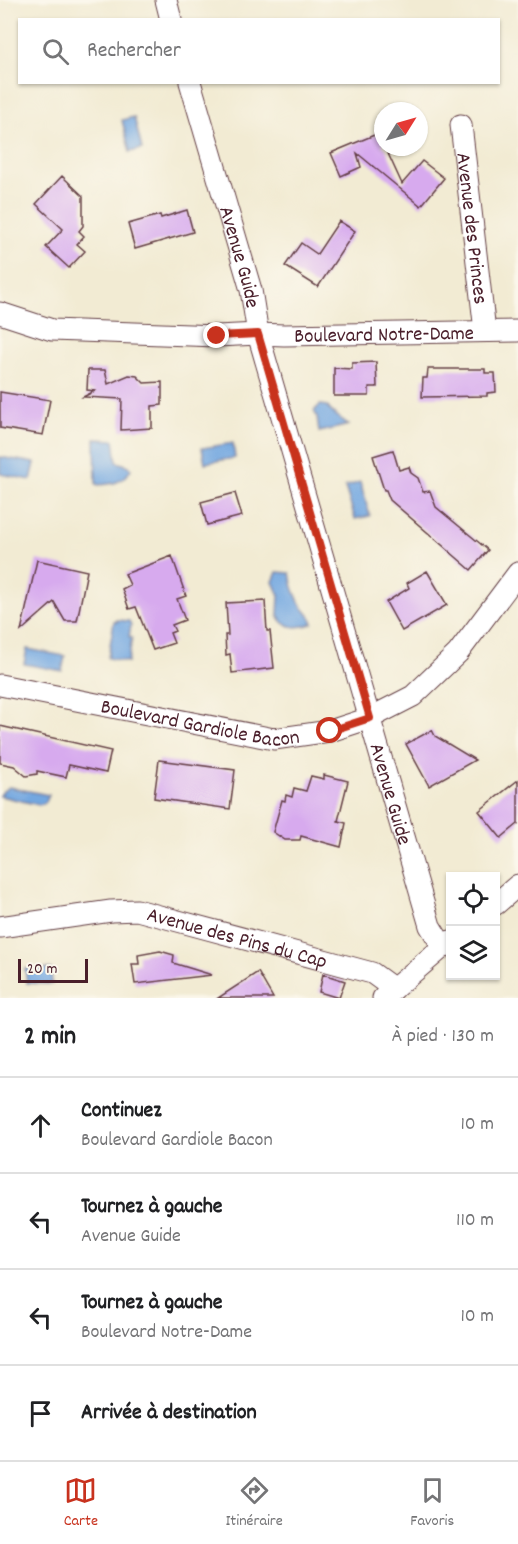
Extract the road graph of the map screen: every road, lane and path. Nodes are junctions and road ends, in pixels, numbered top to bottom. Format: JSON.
{"nodes":[{"id":1,"x":165,"y":0,"type":"edge"},
{"id":2,"x":170,"y":18,"type":"edge"},
{"id":3,"x":191,"y":84,"type":"edge"},
{"id":4,"x":461,"y":125,"type":"dead end"},
{"id":5,"x":0,"y":313,"type":"edge"},
{"id":6,"x":485,"y":331,"type":"junction"},
{"id":7,"x":518,"y":331,"type":"edge"},
{"id":8,"x":258,"y":334,"type":"junction"},
{"id":9,"x":518,"y":573,"type":"edge"},
{"id":10,"x":0,"y":685,"type":"edge"},
{"id":11,"x":370,"y":718,"type":"junction"},
{"id":12,"x":518,"y":885,"type":"edge"},
{"id":13,"x":500,"y":900,"type":"edge"},
{"id":14,"x":0,"y":927,"type":"edge"},
{"id":15,"x":446,"y":943,"type":"edge"},
{"id":16,"x":446,"y":945,"type":"edge"},
{"id":17,"x":388,"y":993,"type":"edge"}],
"edges":[{"from":1,"to":2,"type":"street"},
{"from":3,"to":8,"type":"street","name":"Avenue Guide"},
{"from":4,"to":6,"type":"street","name":"Avenue des Princes"},
{"from":5,"to":8,"type":"street","name":"Boulevard Notre-Dame"},
{"from":6,"to":7,"type":"street","name":"Boulevard Notre-Dame"},
{"from":6,"to":8,"type":"street","name":"Boulevard Notre-Dame"},
{"from":8,"to":11,"type":"street","name":"Avenue Guide"},
{"from":9,"to":11,"type":"street","name":"Boulevard Gardiole Bacon"},
{"from":10,"to":11,"type":"street","name":"Boulevard Gardiole Bacon"},
{"from":11,"to":15,"type":"street","name":"Avenue Guide"},
{"from":12,"to":13,"type":"street"},
{"from":14,"to":17,"type":"street","name":"Avenue des Pins du Cap"},
{"from":16,"to":17,"type":"street","name":"Avenue des Pins du Cap"}]}
